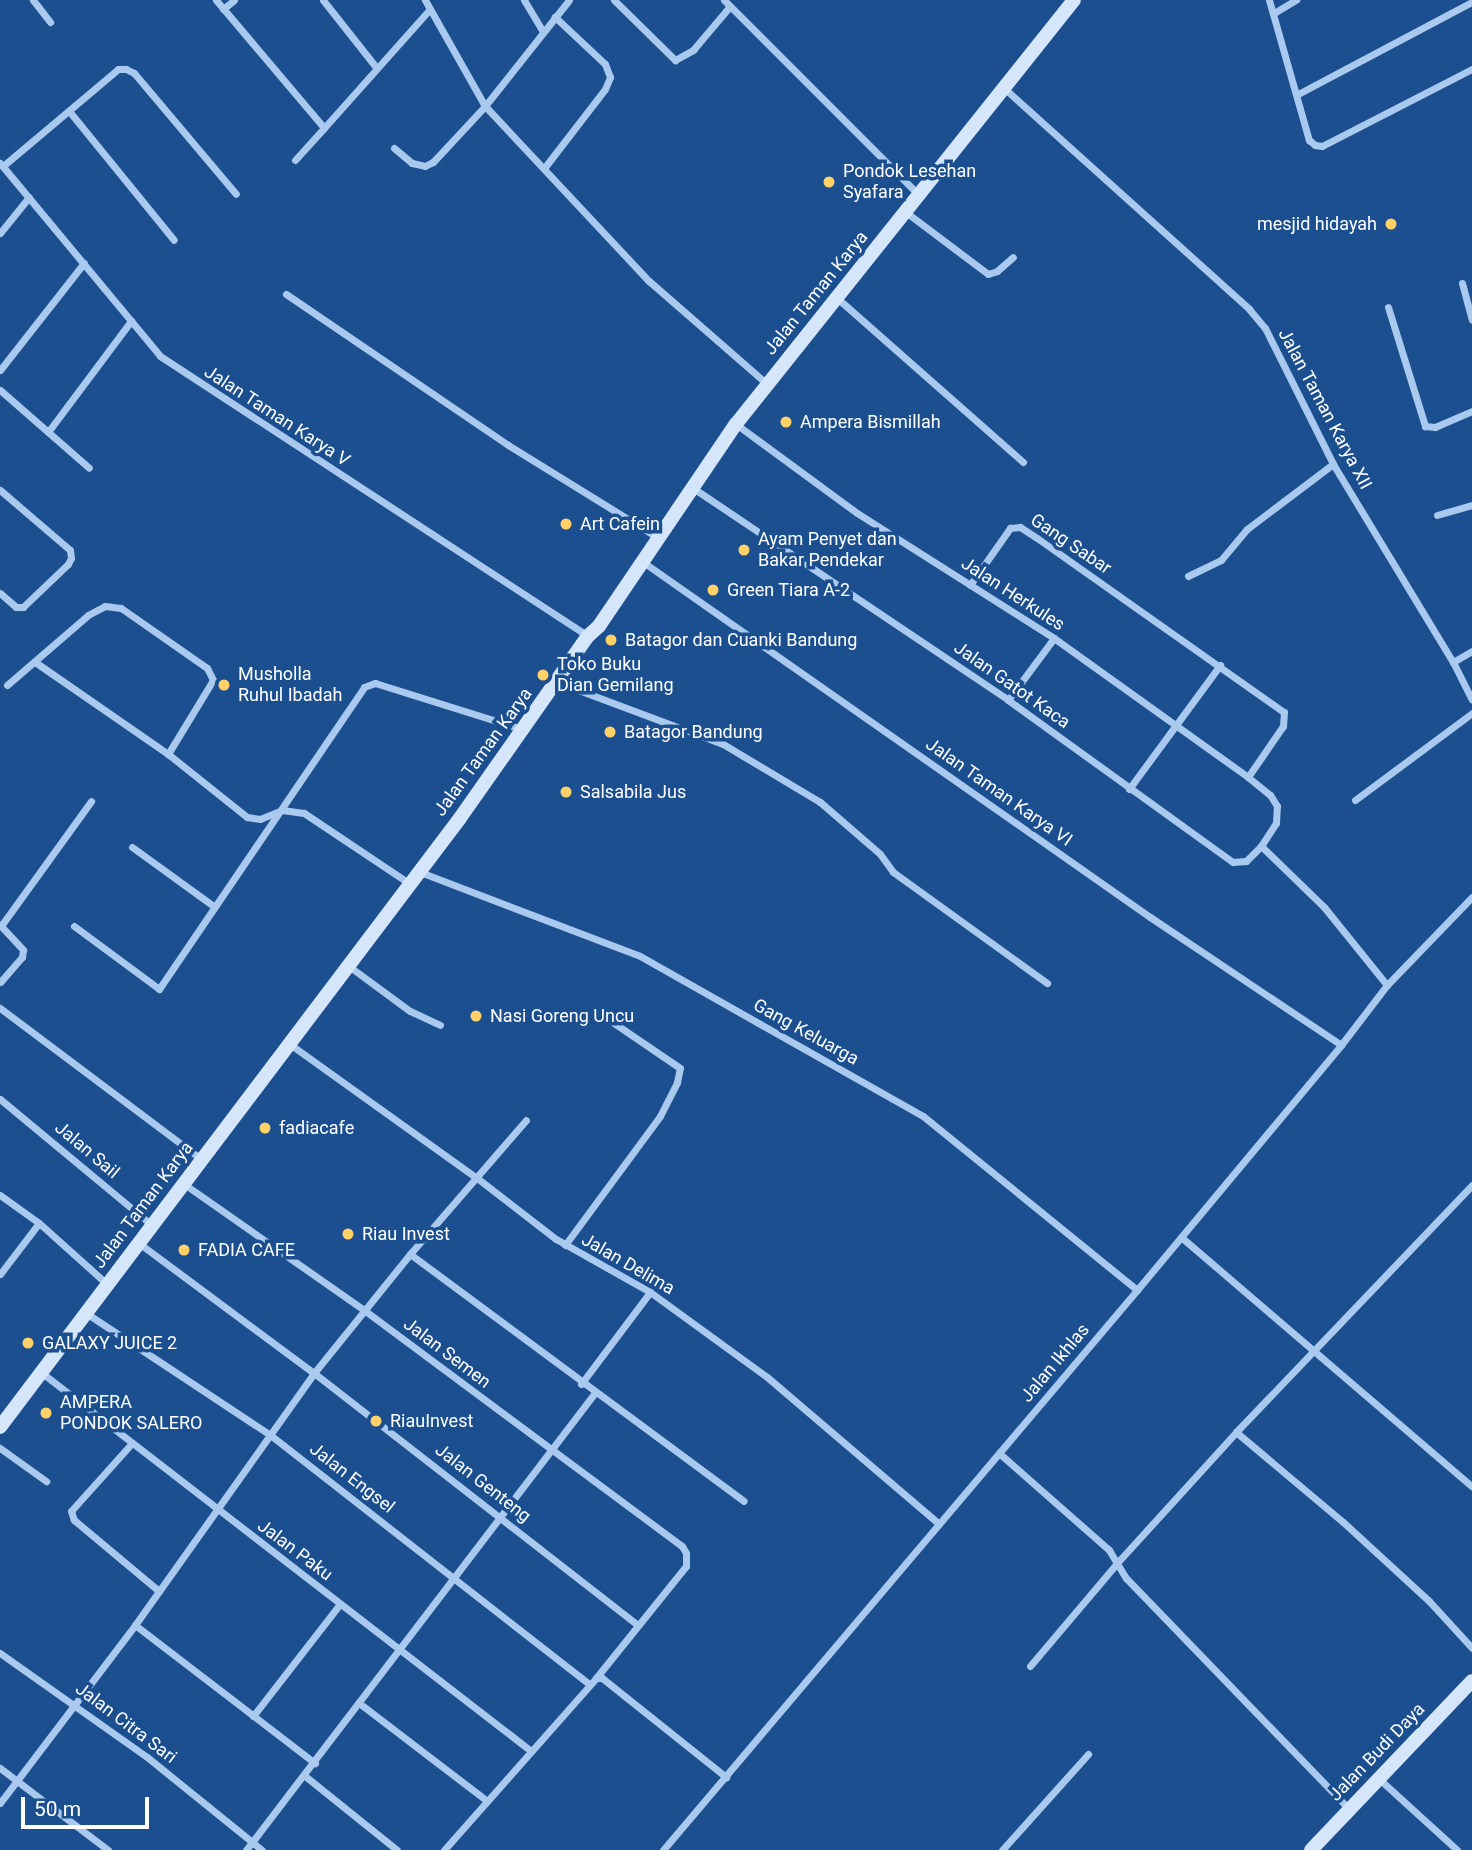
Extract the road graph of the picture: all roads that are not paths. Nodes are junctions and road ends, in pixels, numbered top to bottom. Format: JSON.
{"nodes":[{"id":1,"x":33,"y":0,"type":"edge"},
{"id":2,"x":216,"y":0,"type":"edge"},
{"id":3,"x":234,"y":0,"type":"edge"},
{"id":4,"x":323,"y":0,"type":"edge"},
{"id":5,"x":425,"y":0,"type":"edge"},
{"id":6,"x":524,"y":0,"type":"edge"},
{"id":7,"x":569,"y":0,"type":"edge"},
{"id":8,"x":614,"y":0,"type":"edge"},
{"id":9,"x":1074,"y":0,"type":"edge"},
{"id":10,"x":1269,"y":0,"type":"edge"},
{"id":11,"x":1296,"y":0,"type":"edge"},
{"id":12,"x":1472,"y":2,"type":"edge"},
{"id":13,"x":727,"y":3,"type":"edge"},
{"id":14,"x":223,"y":9,"type":"junction"},
{"id":15,"x":430,"y":9,"type":"junction"},
{"id":16,"x":1274,"y":13,"type":"junction"},
{"id":17,"x":555,"y":17,"type":"junction"},
{"id":18,"x":50,"y":22,"type":"dead end"},
{"id":19,"x":543,"y":32,"type":"junction"},
{"id":20,"x":376,"y":66,"type":"junction"},
{"id":21,"x":1472,"y":69,"type":"edge"},
{"id":22,"x":1005,"y":89,"type":"junction"},
{"id":23,"x":1298,"y":94,"type":"junction"},
{"id":24,"x":485,"y":106,"type":"junction"},
{"id":25,"x":69,"y":111,"type":"junction"},
{"id":26,"x":324,"y":128,"type":"junction"},
{"id":27,"x":394,"y":148,"type":"dead end"},
{"id":28,"x":295,"y":160,"type":"dead end"},
{"id":29,"x":1,"y":164,"type":"edge"},
{"id":30,"x":545,"y":167,"type":"junction"},
{"id":31,"x":236,"y":194,"type":"dead end"},
{"id":32,"x":920,"y":196,"type":"junction"},
{"id":33,"x":29,"y":197,"type":"junction"},
{"id":34,"x":907,"y":213,"type":"junction"},
{"id":35,"x":0,"y":233,"type":"edge"},
{"id":36,"x":174,"y":240,"type":"dead end"},
{"id":37,"x":1013,"y":257,"type":"dead end"},
{"id":38,"x":84,"y":263,"type":"junction"},
{"id":39,"x":1462,"y":284,"type":"dead end"},
{"id":40,"x":286,"y":294,"type":"dead end"},
{"id":41,"x":837,"y":298,"type":"junction"},
{"id":42,"x":1388,"y":307,"type":"dead end"},
{"id":43,"x":131,"y":320,"type":"junction"},
{"id":44,"x":1472,"y":320,"type":"edge"},
{"id":45,"x":0,"y":370,"type":"edge"},
{"id":46,"x":766,"y":384,"type":"junction"},
{"id":47,"x":0,"y":390,"type":"edge"},
{"id":48,"x":1472,"y":411,"type":"edge"},
{"id":49,"x":736,"y":424,"type":"junction"},
{"id":50,"x":48,"y":432,"type":"junction"},
{"id":51,"x":1024,"y":462,"type":"dead end"},
{"id":52,"x":1333,"y":464,"type":"junction"},
{"id":53,"x":89,"y":468,"type":"dead end"},
{"id":54,"x":693,"y":488,"type":"junction"},
{"id":55,"x":0,"y":490,"type":"edge"},
{"id":56,"x":1472,"y":505,"type":"edge"},
{"id":57,"x":1437,"y":515,"type":"dead end"},
{"id":58,"x":657,"y":537,"type":"junction"},
{"id":59,"x":643,"y":561,"type":"junction"},
{"id":60,"x":1188,"y":576,"type":"dead end"},
{"id":61,"x":970,"y":585,"type":"junction"},
{"id":62,"x":0,"y":593,"type":"edge"},
{"id":63,"x":588,"y":636,"type":"junction"},
{"id":64,"x":1054,"y":638,"type":"junction"},
{"id":65,"x":1472,"y":652,"type":"edge"},
{"id":66,"x":35,"y":662,"type":"junction"},
{"id":67,"x":1453,"y":662,"type":"junction"},
{"id":68,"x":1220,"y":665,"type":"junction"},
{"id":69,"x":557,"y":682,"type":"junction"},
{"id":70,"x":7,"y":685,"type":"dead end"},
{"id":71,"x":1008,"y":700,"type":"junction"},
{"id":72,"x":1472,"y":701,"type":"edge"},
{"id":73,"x":1472,"y":713,"type":"edge"},
{"id":74,"x":1175,"y":727,"type":"junction"},
{"id":75,"x":522,"y":729,"type":"junction"},
{"id":76,"x":168,"y":754,"type":"junction"},
{"id":77,"x":1248,"y":777,"type":"junction"},
{"id":78,"x":1129,"y":789,"type":"junction"},
{"id":79,"x":1355,"y":800,"type":"dead end"},
{"id":80,"x":91,"y":801,"type":"dead end"},
{"id":81,"x":282,"y":810,"type":"junction"},
{"id":82,"x":1261,"y":846,"type":"junction"},
{"id":83,"x":132,"y":847,"type":"dead end"},
{"id":84,"x":415,"y":878,"type":"junction"},
{"id":85,"x":1472,"y":897,"type":"edge"},
{"id":86,"x":215,"y":907,"type":"junction"},
{"id":87,"x":0,"y":925,"type":"edge"},
{"id":88,"x":74,"y":926,"type":"dead end"},
{"id":89,"x":349,"y":967,"type":"junction"},
{"id":90,"x":0,"y":982,"type":"edge"},
{"id":91,"x":1047,"y":983,"type":"dead end"},
{"id":92,"x":1387,"y":985,"type":"junction"},
{"id":93,"x":0,"y":1008,"type":"edge"},
{"id":94,"x":598,"y":1013,"type":"dead end"},
{"id":95,"x":440,"y":1026,"type":"dead end"},
{"id":96,"x":291,"y":1045,"type":"junction"},
{"id":97,"x":1341,"y":1045,"type":"junction"},
{"id":98,"x":0,"y":1099,"type":"edge"},
{"id":99,"x":526,"y":1120,"type":"dead end"},
{"id":100,"x":201,"y":1159,"type":"junction"},
{"id":101,"x":477,"y":1178,"type":"junction"},
{"id":102,"x":184,"y":1184,"type":"junction"},
{"id":103,"x":1472,"y":1185,"type":"edge"},
{"id":104,"x":0,"y":1195,"type":"edge"},
{"id":105,"x":39,"y":1223,"type":"junction"},
{"id":106,"x":153,"y":1225,"type":"junction"},
{"id":107,"x":1181,"y":1237,"type":"junction"},
{"id":108,"x":140,"y":1244,"type":"junction"},
{"id":109,"x":565,"y":1245,"type":"junction"},
{"id":110,"x":410,"y":1254,"type":"junction"},
{"id":111,"x":0,"y":1274,"type":"edge"},
{"id":112,"x":107,"y":1284,"type":"junction"},
{"id":113,"x":1137,"y":1290,"type":"junction"},
{"id":114,"x":650,"y":1292,"type":"junction"},
{"id":115,"x":364,"y":1310,"type":"junction"},
{"id":116,"x":85,"y":1313,"type":"junction"},
{"id":117,"x":1313,"y":1349,"type":"junction"},
{"id":118,"x":42,"y":1373,"type":"junction"},
{"id":119,"x":314,"y":1373,"type":"junction"},
{"id":120,"x":581,"y":1384,"type":"junction"},
{"id":121,"x":594,"y":1394,"type":"junction"},
{"id":122,"x":0,"y":1427,"type":"edge"},
{"id":123,"x":1236,"y":1432,"type":"junction"},
{"id":124,"x":269,"y":1434,"type":"junction"},
{"id":125,"x":132,"y":1443,"type":"junction"},
{"id":126,"x":0,"y":1448,"type":"edge"},
{"id":127,"x":551,"y":1450,"type":"junction"},
{"id":128,"x":999,"y":1453,"type":"junction"},
{"id":129,"x":46,"y":1481,"type":"dead end"},
{"id":130,"x":1472,"y":1486,"type":"edge"},
{"id":131,"x":744,"y":1501,"type":"dead end"},
{"id":132,"x":217,"y":1511,"type":"junction"},
{"id":133,"x":502,"y":1517,"type":"junction"},
{"id":134,"x":939,"y":1524,"type":"junction"},
{"id":135,"x":1116,"y":1563,"type":"junction"},
{"id":136,"x":455,"y":1578,"type":"junction"},
{"id":137,"x":159,"y":1591,"type":"junction"},
{"id":138,"x":340,"y":1604,"type":"junction"},
{"id":139,"x":637,"y":1624,"type":"junction"},
{"id":140,"x":135,"y":1625,"type":"junction"},
{"id":141,"x":1472,"y":1648,"type":"edge"},
{"id":142,"x":401,"y":1650,"type":"junction"},
{"id":143,"x":0,"y":1653,"type":"edge"},
{"id":144,"x":1030,"y":1666,"type":"dead end"},
{"id":145,"x":596,"y":1678,"type":"junction"},
{"id":146,"x":1472,"y":1681,"type":"edge"},
{"id":147,"x":588,"y":1684,"type":"junction"},
{"id":148,"x":74,"y":1703,"type":"junction"},
{"id":149,"x":359,"y":1703,"type":"junction"},
{"id":150,"x":253,"y":1716,"type":"junction"},
{"id":151,"x":531,"y":1751,"type":"junction"},
{"id":152,"x":1088,"y":1755,"type":"dead end"},
{"id":153,"x":315,"y":1763,"type":"junction"},
{"id":154,"x":0,"y":1768,"type":"edge"},
{"id":155,"x":306,"y":1776,"type":"junction"},
{"id":156,"x":726,"y":1777,"type":"junction"},
{"id":157,"x":1378,"y":1778,"type":"junction"},
{"id":158,"x":15,"y":1779,"type":"junction"},
{"id":159,"x":487,"y":1801,"type":"junction"},
{"id":160,"x":0,"y":1802,"type":"edge"},
{"id":161,"x":1349,"y":1809,"type":"junction"},
{"id":162,"x":252,"y":1842,"type":"junction"},
{"id":163,"x":107,"y":1850,"type":"edge"},
{"id":164,"x":246,"y":1850,"type":"edge"},
{"id":165,"x":262,"y":1850,"type":"edge"},
{"id":166,"x":397,"y":1850,"type":"edge"},
{"id":167,"x":444,"y":1850,"type":"edge"},
{"id":168,"x":663,"y":1850,"type":"edge"},
{"id":169,"x":1002,"y":1850,"type":"edge"},
{"id":170,"x":1311,"y":1850,"type":"edge"},
{"id":171,"x":1457,"y":1850,"type":"edge"}],
"edges":[{"from":1,"to":18,"type":"street"},
{"from":2,"to":14,"type":"street"},
{"from":3,"to":14,"type":"street"},
{"from":4,"to":20,"type":"street"},
{"from":5,"to":15,"type":"street"},
{"from":6,"to":19,"type":"street"},
{"from":7,"to":17,"type":"street"},
{"from":8,"to":13,"type":"street"},
{"from":9,"to":22,"type":"street","name":"Jalan Taman Karya"},
{"from":10,"to":16,"type":"street"},
{"from":11,"to":16,"type":"street"},
{"from":12,"to":23,"type":"street"},
{"from":13,"to":32,"type":"street"},
{"from":14,"to":26,"type":"street"},
{"from":15,"to":20,"type":"street"},
{"from":15,"to":24,"type":"street"},
{"from":16,"to":23,"type":"street"},
{"from":17,"to":19,"type":"street"},
{"from":17,"to":30,"type":"street"},
{"from":19,"to":24,"type":"street"},
{"from":20,"to":26,"type":"street"},
{"from":21,"to":23,"type":"street"},
{"from":22,"to":32,"type":"street","name":"Jalan Taman Karya"},
{"from":22,"to":52,"type":"street","name":"Jalan Taman Karya XII"},
{"from":24,"to":27,"type":"street"},
{"from":24,"to":30,"type":"street"},
{"from":25,"to":29,"type":"street"},
{"from":25,"to":31,"type":"street"},
{"from":25,"to":36,"type":"street"},
{"from":26,"to":28,"type":"street"},
{"from":29,"to":33,"type":"street","name":"Jalan Taman Karya V"},
{"from":30,"to":46,"type":"street"},
{"from":32,"to":34,"type":"street","name":"Jalan Taman Karya"},
{"from":33,"to":35,"type":"street"},
{"from":33,"to":38,"type":"street","name":"Jalan Taman Karya V"},
{"from":34,"to":37,"type":"street"},
{"from":34,"to":41,"type":"street","name":"Jalan Taman Karya"},
{"from":38,"to":43,"type":"street","name":"Jalan Taman Karya V"},
{"from":38,"to":45,"type":"street"},
{"from":39,"to":44,"type":"street"},
{"from":40,"to":58,"type":"street"},
{"from":41,"to":46,"type":"street","name":"Jalan Taman Karya"},
{"from":41,"to":51,"type":"street"},
{"from":42,"to":48,"type":"street"},
{"from":43,"to":50,"type":"street"},
{"from":43,"to":63,"type":"street","name":"Jalan Taman Karya V"},
{"from":46,"to":49,"type":"street","name":"Jalan Taman Karya"},
{"from":47,"to":50,"type":"street"},
{"from":49,"to":54,"type":"street","name":"Jalan Taman Karya"},
{"from":49,"to":61,"type":"street","name":"Jalan Herkules"},
{"from":50,"to":53,"type":"street"},
{"from":52,"to":60,"type":"street"},
{"from":52,"to":67,"type":"street","name":"Jalan Taman Karya XII"},
{"from":54,"to":58,"type":"street","name":"Jalan Taman Karya"},
{"from":54,"to":71,"type":"street","name":"Jalan Gatot Kaca"},
{"from":55,"to":62,"type":"street"},
{"from":56,"to":57,"type":"street"},
{"from":58,"to":59,"type":"street","name":"Jalan Taman Karya"},
{"from":59,"to":63,"type":"street","name":"Jalan Taman Karya"},
{"from":59,"to":97,"type":"street","name":"Jalan Taman Karya VI"},
{"from":61,"to":64,"type":"street","name":"Jalan Herkules"},
{"from":61,"to":68,"type":"street","name":"Gang Sabar"},
{"from":63,"to":69,"type":"street","name":"Jalan Taman Karya"},
{"from":64,"to":71,"type":"street"},
{"from":64,"to":74,"type":"street","name":"Jalan Herkules"},
{"from":65,"to":67,"type":"street"},
{"from":66,"to":70,"type":"street"},
{"from":66,"to":76,"type":"street"},
{"from":66,"to":76,"type":"street"},
{"from":67,"to":72,"type":"street","name":"Jalan Taman Karya XII"},
{"from":68,"to":74,"type":"street"},
{"from":68,"to":77,"type":"street"},
{"from":69,"to":75,"type":"street","name":"Jalan Taman Karya"},
{"from":69,"to":91,"type":"street"},
{"from":71,"to":78,"type":"street","name":"Jalan Gatot Kaca"},
{"from":73,"to":79,"type":"street"},
{"from":74,"to":77,"type":"street","name":"Jalan Herkules"},
{"from":74,"to":78,"type":"street"},
{"from":75,"to":81,"type":"street"},
{"from":75,"to":84,"type":"street","name":"Jalan Taman Karya"},
{"from":76,"to":81,"type":"street"},
{"from":77,"to":82,"type":"street","name":"Jalan Herkules"},
{"from":78,"to":82,"type":"street","name":"Jalan Gatot Kaca"},
{"from":80,"to":87,"type":"street"},
{"from":81,"to":84,"type":"street","name":"Gang Keluarga"},
{"from":81,"to":86,"type":"street"},
{"from":82,"to":92,"type":"street"},
{"from":83,"to":86,"type":"street"},
{"from":84,"to":89,"type":"street","name":"Jalan Taman Karya"},
{"from":84,"to":113,"type":"street","name":"Gang Keluarga"},
{"from":85,"to":92,"type":"street","name":"Jalan Ikhlas"},
{"from":86,"to":88,"type":"street"},
{"from":87,"to":90,"type":"street"},
{"from":89,"to":95,"type":"street"},
{"from":89,"to":96,"type":"street","name":"Jalan Taman Karya"},
{"from":92,"to":97,"type":"street","name":"Jalan Ikhlas"},
{"from":93,"to":100,"type":"street"},
{"from":94,"to":109,"type":"street"},
{"from":96,"to":100,"type":"street","name":"Jalan Taman Karya"},
{"from":96,"to":101,"type":"street","name":"Jalan Delima"},
{"from":97,"to":107,"type":"street","name":"Jalan Ikhlas"},
{"from":98,"to":106,"type":"street","name":"Jalan Sail"},
{"from":99,"to":101,"type":"street"},
{"from":100,"to":102,"type":"street","name":"Jalan Taman Karya"},
{"from":101,"to":109,"type":"street","name":"Jalan Delima"},
{"from":101,"to":110,"type":"street"},
{"from":102,"to":106,"type":"street","name":"Jalan Taman Karya"},
{"from":102,"to":115,"type":"street","name":"Jalan Semen"},
{"from":103,"to":117,"type":"street"},
{"from":104,"to":105,"type":"street"},
{"from":105,"to":111,"type":"street"},
{"from":105,"to":112,"type":"street"},
{"from":106,"to":108,"type":"street","name":"Jalan Taman Karya"},
{"from":107,"to":113,"type":"street","name":"Jalan Ikhlas"},
{"from":107,"to":117,"type":"street"},
{"from":108,"to":112,"type":"street","name":"Jalan Taman Karya"},
{"from":108,"to":119,"type":"street","name":"Jalan Genteng"},
{"from":109,"to":114,"type":"street","name":"Jalan Delima"},
{"from":110,"to":115,"type":"street"},
{"from":110,"to":120,"type":"street"},
{"from":112,"to":116,"type":"street","name":"Jalan Taman Karya"},
{"from":113,"to":128,"type":"street","name":"Jalan Ikhlas"},
{"from":114,"to":120,"type":"street"},
{"from":114,"to":134,"type":"street","name":"Jalan Delima"},
{"from":115,"to":119,"type":"street"},
{"from":115,"to":127,"type":"street","name":"Jalan Semen"},
{"from":116,"to":118,"type":"street","name":"Jalan Taman Karya"},
{"from":116,"to":124,"type":"street","name":"Jalan Engsel"},
{"from":117,"to":123,"type":"street"},
{"from":117,"to":130,"type":"street"},
{"from":118,"to":122,"type":"street","name":"Jalan Taman Karya"},
{"from":118,"to":125,"type":"street","name":"Jalan Paku"},
{"from":119,"to":124,"type":"street"},
{"from":119,"to":133,"type":"street","name":"Jalan Genteng"},
{"from":120,"to":121,"type":"street"},
{"from":121,"to":127,"type":"street"},
{"from":121,"to":131,"type":"street"},
{"from":123,"to":135,"type":"street"},
{"from":123,"to":141,"type":"street"},
{"from":124,"to":132,"type":"street"},
{"from":124,"to":136,"type":"street","name":"Jalan Engsel"},
{"from":125,"to":132,"type":"street","name":"Jalan Paku"},
{"from":125,"to":137,"type":"street"},
{"from":126,"to":129,"type":"street"},
{"from":127,"to":133,"type":"street"},
{"from":127,"to":139,"type":"street","name":"Jalan Semen"},
{"from":128,"to":134,"type":"street","name":"Jalan Ikhlas"},
{"from":128,"to":135,"type":"street"},
{"from":132,"to":137,"type":"street"},
{"from":132,"to":138,"type":"street","name":"Jalan Paku"},
{"from":133,"to":136,"type":"street"},
{"from":133,"to":139,"type":"street","name":"Jalan Genteng"},
{"from":134,"to":156,"type":"street","name":"Jalan Ikhlas"},
{"from":135,"to":144,"type":"street"},
{"from":135,"to":161,"type":"street"},
{"from":136,"to":142,"type":"street"},
{"from":136,"to":147,"type":"street","name":"Jalan Engsel"},
{"from":137,"to":140,"type":"street"},
{"from":138,"to":142,"type":"street","name":"Jalan Paku"},
{"from":138,"to":150,"type":"street"},
{"from":139,"to":145,"type":"street"},
{"from":140,"to":148,"type":"street"},
{"from":140,"to":150,"type":"street"},
{"from":142,"to":149,"type":"street"},
{"from":142,"to":151,"type":"street","name":"Jalan Paku"},
{"from":143,"to":148,"type":"street","name":"Jalan Citra Sari"},
{"from":145,"to":147,"type":"street"},
{"from":145,"to":156,"type":"street"},
{"from":146,"to":157,"type":"street","name":"Jalan Budi Daya"},
{"from":147,"to":151,"type":"street"},
{"from":148,"to":158,"type":"street"},
{"from":148,"to":162,"type":"street","name":"Jalan Citra Sari"},
{"from":149,"to":153,"type":"street"},
{"from":149,"to":159,"type":"street"},
{"from":150,"to":153,"type":"street"},
{"from":151,"to":159,"type":"street"},
{"from":152,"to":169,"type":"street"},
{"from":153,"to":155,"type":"street"},
{"from":154,"to":158,"type":"street"},
{"from":155,"to":162,"type":"street"},
{"from":155,"to":166,"type":"street"},
{"from":156,"to":168,"type":"street","name":"Jalan Ikhlas"},
{"from":157,"to":161,"type":"street","name":"Jalan Budi Daya"},
{"from":157,"to":171,"type":"street"},
{"from":158,"to":160,"type":"street"},
{"from":158,"to":163,"type":"street"},
{"from":159,"to":167,"type":"street"},
{"from":161,"to":170,"type":"street","name":"Jalan Budi Daya"},
{"from":162,"to":164,"type":"street"},
{"from":162,"to":165,"type":"street","name":"Jalan Citra Sari"}]}
